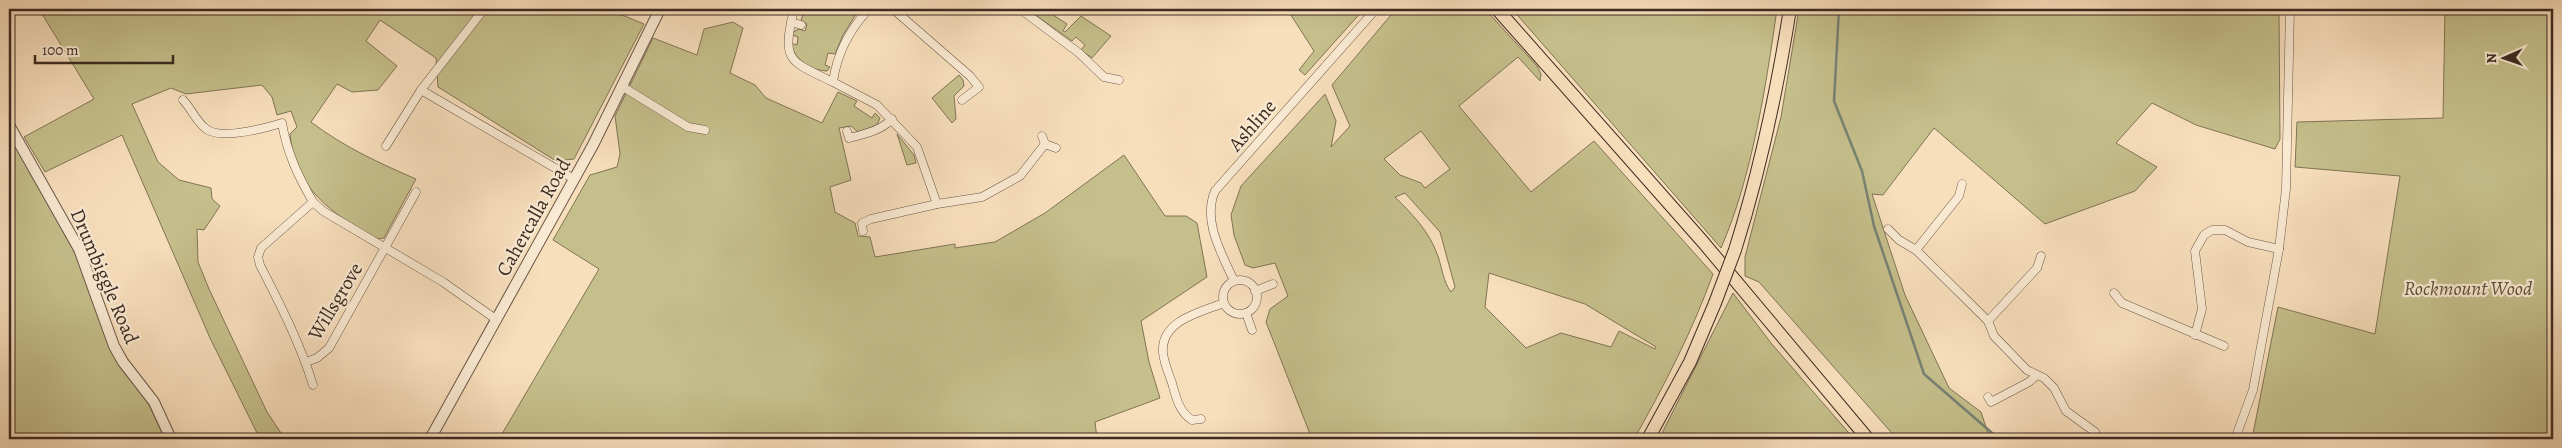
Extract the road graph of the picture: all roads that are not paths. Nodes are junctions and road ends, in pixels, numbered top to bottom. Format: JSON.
{"nodes":[{"id":1,"x":484,"y":9,"type":"edge"},
{"id":2,"x":660,"y":9,"type":"edge"},
{"id":3,"x":794,"y":9,"type":"edge"},
{"id":4,"x":869,"y":9,"type":"edge"},
{"id":5,"x":893,"y":9,"type":"edge"},
{"id":6,"x":1020,"y":9,"type":"edge"},
{"id":7,"x":1376,"y":9,"type":"edge"},
{"id":8,"x":1497,"y":9,"type":"edge"},
{"id":9,"x":1790,"y":9,"type":"edge"},
{"id":10,"x":2290,"y":9,"type":"edge"},
{"id":11,"x":791,"y":22,"type":"junction"},
{"id":12,"x":802,"y":26,"type":"dead end"},
{"id":13,"x":1119,"y":80,"type":"dead end"},
{"id":14,"x":833,"y":82,"type":"junction"},
{"id":15,"x":623,"y":86,"type":"junction"},
{"id":16,"x":421,"y":90,"type":"junction"},
{"id":17,"x":183,"y":100,"type":"dead end"},
{"id":18,"x":962,"y":100,"type":"dead end"},
{"id":19,"x":892,"y":119,"type":"junction"},
{"id":20,"x":9,"y":125,"type":"edge"},
{"id":21,"x":705,"y":130,"type":"dead end"},
{"id":22,"x":847,"y":131,"type":"dead end"},
{"id":23,"x":1042,"y":136,"type":"dead end"},
{"id":24,"x":1046,"y":144,"type":"junction"},
{"id":25,"x":386,"y":146,"type":"dead end"},
{"id":26,"x":1056,"y":148,"type":"dead end"},
{"id":27,"x":574,"y":180,"type":"junction"},
{"id":28,"x":1962,"y":184,"type":"dead end"},
{"id":29,"x":416,"y":192,"type":"dead end"},
{"id":30,"x":313,"y":202,"type":"junction"},
{"id":31,"x":937,"y":204,"type":"junction"},
{"id":32,"x":1888,"y":229,"type":"dead end"},
{"id":33,"x":863,"y":231,"type":"dead end"},
{"id":34,"x":385,"y":249,"type":"junction"},
{"id":35,"x":2279,"y":249,"type":"junction"},
{"id":36,"x":1916,"y":250,"type":"junction"},
{"id":37,"x":2041,"y":256,"type":"dead end"},
{"id":38,"x":1234,"y":281,"type":"junction"},
{"id":39,"x":1273,"y":284,"type":"dead end"},
{"id":40,"x":1255,"y":291,"type":"junction"},
{"id":41,"x":2114,"y":293,"type":"dead end"},
{"id":42,"x":1224,"y":303,"type":"junction"},
{"id":43,"x":1246,"y":313,"type":"junction"},
{"id":44,"x":497,"y":320,"type":"junction"},
{"id":45,"x":1988,"y":321,"type":"junction"},
{"id":46,"x":1252,"y":330,"type":"dead end"},
{"id":47,"x":2195,"y":335,"type":"junction"},
{"id":48,"x":2224,"y":346,"type":"dead end"},
{"id":49,"x":306,"y":362,"type":"junction"},
{"id":50,"x":2036,"y":376,"type":"junction"},
{"id":51,"x":313,"y":385,"type":"dead end"},
{"id":52,"x":1988,"y":397,"type":"dead end"},
{"id":53,"x":1201,"y":419,"type":"dead end"},
{"id":54,"x":171,"y":439,"type":"edge"},
{"id":55,"x":430,"y":439,"type":"edge"},
{"id":56,"x":1648,"y":439,"type":"edge"},
{"id":57,"x":1868,"y":439,"type":"edge"},
{"id":58,"x":2100,"y":439,"type":"edge"},
{"id":59,"x":2235,"y":439,"type":"edge"}],
"edges":[{"from":1,"to":16,"type":"street"},
{"from":2,"to":15,"type":"street","name":"Cahercalla Road"},
{"from":3,"to":11,"type":"street"},
{"from":4,"to":14,"type":"street"},
{"from":5,"to":18,"type":"street"},
{"from":6,"to":13,"type":"street"},
{"from":7,"to":38,"type":"street","name":"Ashline"},
{"from":8,"to":57,"type":"main road"},
{"from":9,"to":56,"type":"main road","bridge":true},
{"from":10,"to":35,"type":"street"},
{"from":11,"to":12,"type":"street"},
{"from":11,"to":14,"type":"street"},
{"from":14,"to":19,"type":"street"},
{"from":15,"to":21,"type":"street"},
{"from":15,"to":27,"type":"street","name":"Cahercalla Road"},
{"from":16,"to":25,"type":"street"},
{"from":16,"to":27,"type":"street"},
{"from":17,"to":30,"type":"street","name":"Willsgrove"},
{"from":19,"to":22,"type":"street"},
{"from":19,"to":31,"type":"street"},
{"from":20,"to":54,"type":"street","name":"Drumbiggle Road"},
{"from":23,"to":24,"type":"street"},
{"from":24,"to":26,"type":"street"},
{"from":24,"to":31,"type":"street"},
{"from":27,"to":44,"type":"street","name":"Cahercalla Road"},
{"from":28,"to":36,"type":"street"},
{"from":29,"to":34,"type":"street","name":"Willsgrove"},
{"from":30,"to":34,"type":"street","name":"Willsgrove"},
{"from":30,"to":49,"type":"street","name":"Willsgrove"},
{"from":31,"to":33,"type":"street"},
{"from":32,"to":36,"type":"street"},
{"from":34,"to":44,"type":"street","name":"Willsgrove"},
{"from":34,"to":49,"type":"street","name":"Willsgrove"},
{"from":35,"to":47,"type":"street"},
{"from":35,"to":59,"type":"street"},
{"from":36,"to":45,"type":"street"},
{"from":37,"to":45,"type":"street"},
{"from":38,"to":40,"type":"street"},
{"from":38,"to":42,"type":"street"},
{"from":39,"to":40,"type":"street"},
{"from":40,"to":43,"type":"street"},
{"from":41,"to":47,"type":"street"},
{"from":42,"to":43,"type":"street"},
{"from":42,"to":53,"type":"street"},
{"from":43,"to":46,"type":"street"},
{"from":44,"to":55,"type":"street","name":"Cahercalla Road"},
{"from":45,"to":50,"type":"street"},
{"from":47,"to":48,"type":"street"},
{"from":49,"to":51,"type":"street","name":"Willsgrove"},
{"from":50,"to":52,"type":"street"},
{"from":50,"to":58,"type":"street"}]}
